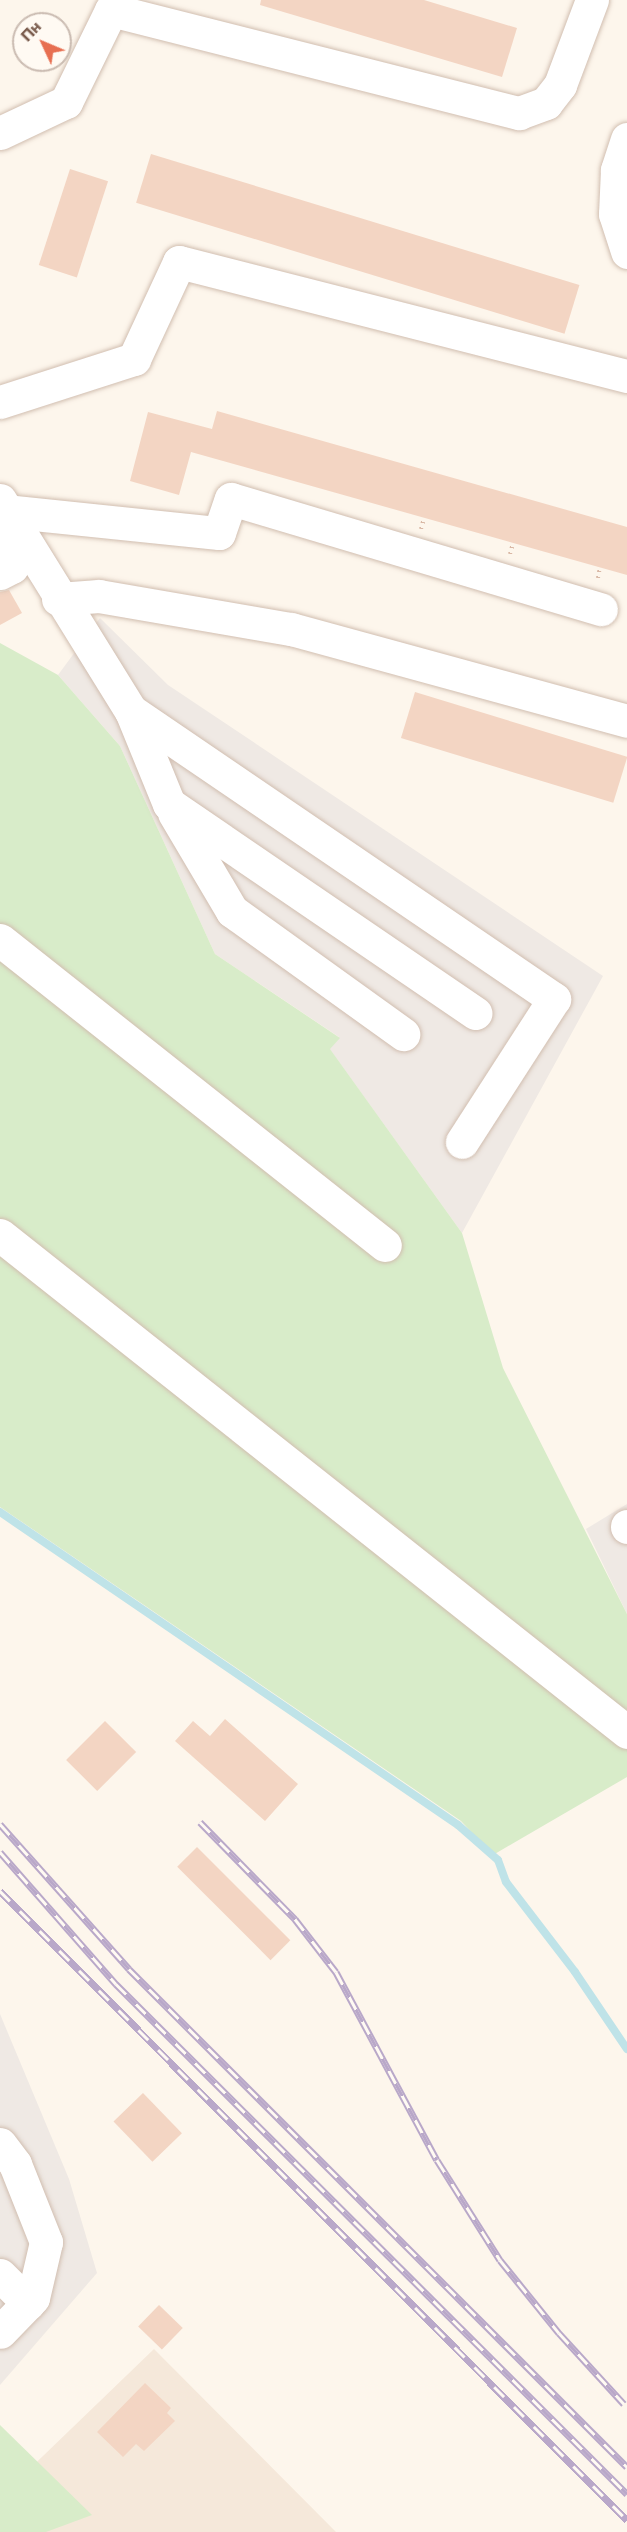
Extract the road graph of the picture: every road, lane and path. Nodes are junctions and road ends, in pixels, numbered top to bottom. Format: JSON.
{"nodes":[{"id":1,"x":592,"y":0,"type":"edge"},
{"id":2,"x":0,"y":133,"type":"edge"},
{"id":3,"x":627,"y":139,"type":"edge"},
{"id":4,"x":627,"y":252,"type":"edge"},
{"id":5,"x":627,"y":376,"type":"edge"},
{"id":6,"x":0,"y":402,"type":"edge"},
{"id":7,"x":2,"y":509,"type":"edge"},
{"id":8,"x":0,"y":573,"type":"edge"},
{"id":9,"x":58,"y":599,"type":"junction"},
{"id":10,"x":601,"y":609,"type":"dead end"},
{"id":11,"x":131,"y":711,"type":"junction"},
{"id":12,"x":627,"y":721,"type":"edge"},
{"id":13,"x":169,"y":804,"type":"junction"},
{"id":14,"x":0,"y":940,"type":"edge"},
{"id":15,"x":475,"y":1013,"type":"dead end"},
{"id":16,"x":403,"y":1034,"type":"dead end"},
{"id":17,"x":462,"y":1142,"type":"dead end"},
{"id":18,"x":0,"y":1235,"type":"edge"},
{"id":19,"x":384,"y":1245,"type":"dead end"},
{"id":20,"x":627,"y":1731,"type":"edge"},
{"id":21,"x":0,"y":2144,"type":"edge"},
{"id":22,"x":0,"y":2275,"type":"edge"},
{"id":23,"x":28,"y":2303,"type":"junction"},
{"id":24,"x":0,"y":2332,"type":"edge"}],
"edges":[{"from":1,"to":2,"type":"street"},
{"from":3,"to":4,"type":"street"},
{"from":5,"to":6,"type":"street"},
{"from":7,"to":8,"type":"street"},
{"from":7,"to":9,"type":"street"},
{"from":7,"to":10,"type":"street"},
{"from":9,"to":11,"type":"street"},
{"from":9,"to":12,"type":"street"},
{"from":11,"to":13,"type":"street"},
{"from":11,"to":17,"type":"street"},
{"from":13,"to":15,"type":"street"},
{"from":13,"to":16,"type":"street"},
{"from":14,"to":19,"type":"street"},
{"from":18,"to":20,"type":"street"},
{"from":21,"to":23,"type":"street"},
{"from":22,"to":23,"type":"street"},
{"from":23,"to":24,"type":"street"}]}
